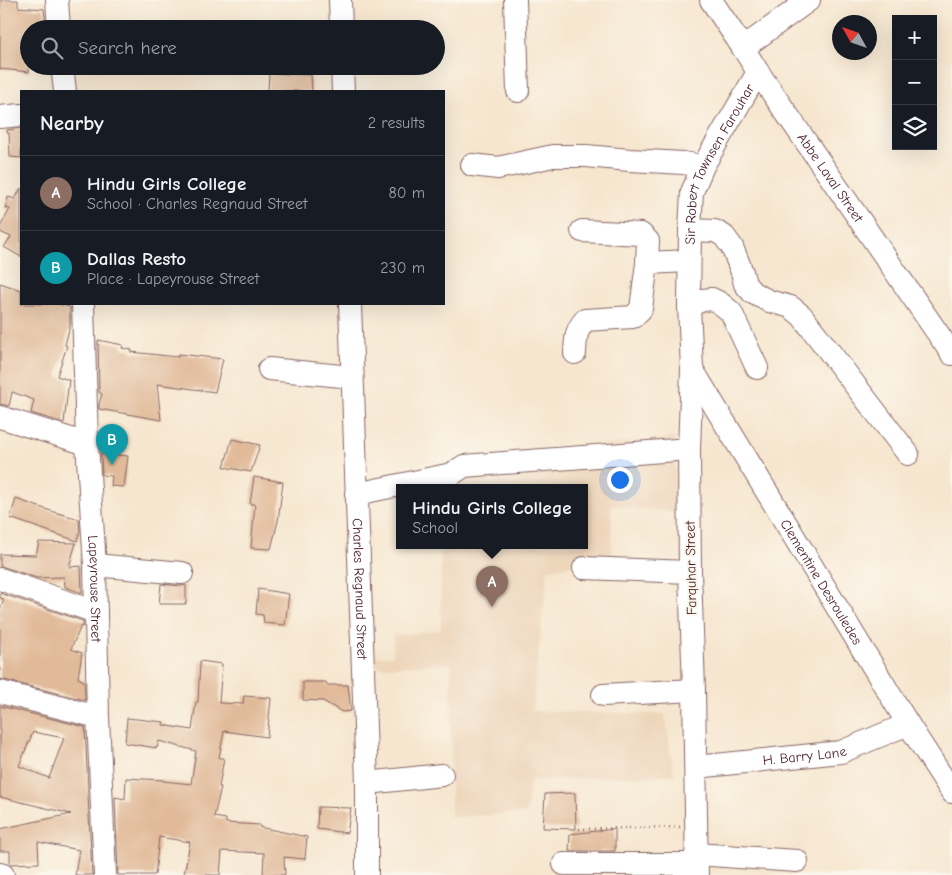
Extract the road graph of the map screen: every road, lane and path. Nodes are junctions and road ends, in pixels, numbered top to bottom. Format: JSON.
{"nodes":[{"id":1,"x":57,"y":0,"type":"edge"},
{"id":2,"x":340,"y":0,"type":"edge"},
{"id":3,"x":515,"y":0,"type":"edge"},
{"id":4,"x":711,"y":0,"type":"edge"},
{"id":5,"x":809,"y":0,"type":"edge"},
{"id":6,"x":58,"y":20,"type":"edge"},
{"id":7,"x":341,"y":20,"type":"edge"},
{"id":8,"x":743,"y":48,"type":"junction"},
{"id":9,"x":758,"y":72,"type":"junction"},
{"id":10,"x":63,"y":75,"type":"edge"},
{"id":11,"x":342,"y":75,"type":"edge"},
{"id":12,"x":65,"y":90,"type":"edge"},
{"id":13,"x":343,"y":90,"type":"edge"},
{"id":14,"x":518,"y":90,"type":"dead end"},
{"id":15,"x":20,"y":115,"type":"edge"},
{"id":16,"x":0,"y":117,"type":"edge"},
{"id":17,"x":472,"y":165,"type":"dead end"},
{"id":18,"x":703,"y":166,"type":"junction"},
{"id":19,"x":690,"y":230,"type":"junction"},
{"id":20,"x":582,"y":231,"type":"dead end"},
{"id":21,"x":689,"y":261,"type":"junction"},
{"id":22,"x":647,"y":263,"type":"junction"},
{"id":23,"x":83,"y":305,"type":"edge"},
{"id":24,"x":350,"y":305,"type":"edge"},
{"id":25,"x":689,"y":306,"type":"junction"},
{"id":26,"x":575,"y":353,"type":"dead end"},
{"id":27,"x":952,"y":354,"type":"edge"},
{"id":28,"x":757,"y":368,"type":"dead end"},
{"id":29,"x":269,"y":369,"type":"dead end"},
{"id":30,"x":692,"y":369,"type":"junction"},
{"id":31,"x":352,"y":377,"type":"junction"},
{"id":32,"x":0,"y":417,"type":"edge"},
{"id":33,"x":87,"y":444,"type":"junction"},
{"id":34,"x":689,"y":448,"type":"junction"},
{"id":35,"x":908,"y":454,"type":"dead end"},
{"id":36,"x":404,"y":484,"type":"edge"},
{"id":37,"x":396,"y":486,"type":"edge"},
{"id":38,"x":356,"y":494,"type":"junction"},
{"id":39,"x":95,"y":565,"type":"junction"},
{"id":40,"x":584,"y":568,"type":"dead end"},
{"id":41,"x":690,"y":572,"type":"junction"},
{"id":42,"x":182,"y":573,"type":"dead end"},
{"id":43,"x":0,"y":579,"type":"edge"},
{"id":44,"x":96,"y":612,"type":"junction"},
{"id":45,"x":694,"y":690,"type":"junction"},
{"id":46,"x":0,"y":692,"type":"edge"},
{"id":47,"x":603,"y":695,"type":"dead end"},
{"id":48,"x":98,"y":717,"type":"junction"},
{"id":49,"x":908,"y":724,"type":"junction"},
{"id":50,"x":696,"y":767,"type":"junction"},
{"id":51,"x":442,"y":775,"type":"dead end"},
{"id":52,"x":367,"y":783,"type":"junction"},
{"id":53,"x":952,"y":792,"type":"edge"},
{"id":54,"x":696,"y":827,"type":"junction"},
{"id":55,"x":579,"y":829,"type":"dead end"},
{"id":56,"x":797,"y":861,"type":"dead end"},
{"id":57,"x":564,"y":864,"type":"dead end"},
{"id":58,"x":697,"y":864,"type":"edge"},
{"id":59,"x":105,"y":875,"type":"edge"},
{"id":60,"x":368,"y":875,"type":"edge"}],
"edges":[{"from":1,"to":6,"type":"street"},
{"from":2,"to":7,"type":"street"},
{"from":3,"to":14,"type":"street"},
{"from":4,"to":8,"type":"street","name":"Abbe Laval Street"},
{"from":5,"to":8,"type":"street"},
{"from":8,"to":9,"type":"street","name":"Abbe Laval Street"},
{"from":9,"to":18,"type":"street","name":"Sir Robert Townsen Farouhar"},
{"from":9,"to":27,"type":"street","name":"Abbe Laval Street"},
{"from":10,"to":12,"type":"street"},
{"from":11,"to":13,"type":"street"},
{"from":15,"to":16,"type":"street"},
{"from":17,"to":18,"type":"street"},
{"from":18,"to":19,"type":"street","name":"Sir Robert Townsen Farouhar"},
{"from":19,"to":21,"type":"street","name":"Sir Robert Townsen Farouhar"},
{"from":19,"to":35,"type":"street"},
{"from":20,"to":22,"type":"street"},
{"from":21,"to":22,"type":"street"},
{"from":21,"to":25,"type":"street","name":"Farquhar Street"},
{"from":22,"to":26,"type":"street"},
{"from":23,"to":33,"type":"street","name":"Lapeyrouse Street"},
{"from":24,"to":31,"type":"street","name":"Charles Regnaud Street"},
{"from":25,"to":28,"type":"street"},
{"from":25,"to":30,"type":"street","name":"Farquhar Street"},
{"from":29,"to":31,"type":"street"},
{"from":30,"to":34,"type":"street","name":"Farquhar Street"},
{"from":30,"to":49,"type":"street","name":"Clementine Desrouledes"},
{"from":31,"to":38,"type":"street","name":"Charles Regnaud Street"},
{"from":32,"to":33,"type":"street"},
{"from":33,"to":39,"type":"street","name":"Lapeyrouse Street"},
{"from":34,"to":36,"type":"street"},
{"from":34,"to":41,"type":"street","name":"Farquhar Street"},
{"from":37,"to":38,"type":"street"},
{"from":38,"to":52,"type":"street","name":"Charles Regnaud Street"},
{"from":39,"to":42,"type":"street"},
{"from":39,"to":44,"type":"street","name":"Lapeyrouse Street"},
{"from":40,"to":41,"type":"street"},
{"from":41,"to":45,"type":"street","name":"Farquhar Street"},
{"from":43,"to":44,"type":"street"},
{"from":44,"to":48,"type":"street","name":"Lapeyrouse Street"},
{"from":45,"to":47,"type":"street"},
{"from":45,"to":50,"type":"street","name":"Farquhar Street"},
{"from":46,"to":48,"type":"street"},
{"from":48,"to":59,"type":"street","name":"Lapeyrouse Street"},
{"from":49,"to":50,"type":"street","name":"H. Barry Lane"},
{"from":49,"to":53,"type":"street","name":"Clementine Desrouledes"},
{"from":50,"to":54,"type":"street","name":"Farquhar Street"},
{"from":51,"to":52,"type":"street"},
{"from":52,"to":60,"type":"street","name":"Charles Regnaud Street"},
{"from":54,"to":55,"type":"path"},
{"from":54,"to":58,"type":"street","name":"Farquhar Street"},
{"from":56,"to":58,"type":"street"},
{"from":57,"to":58,"type":"street"}]}
